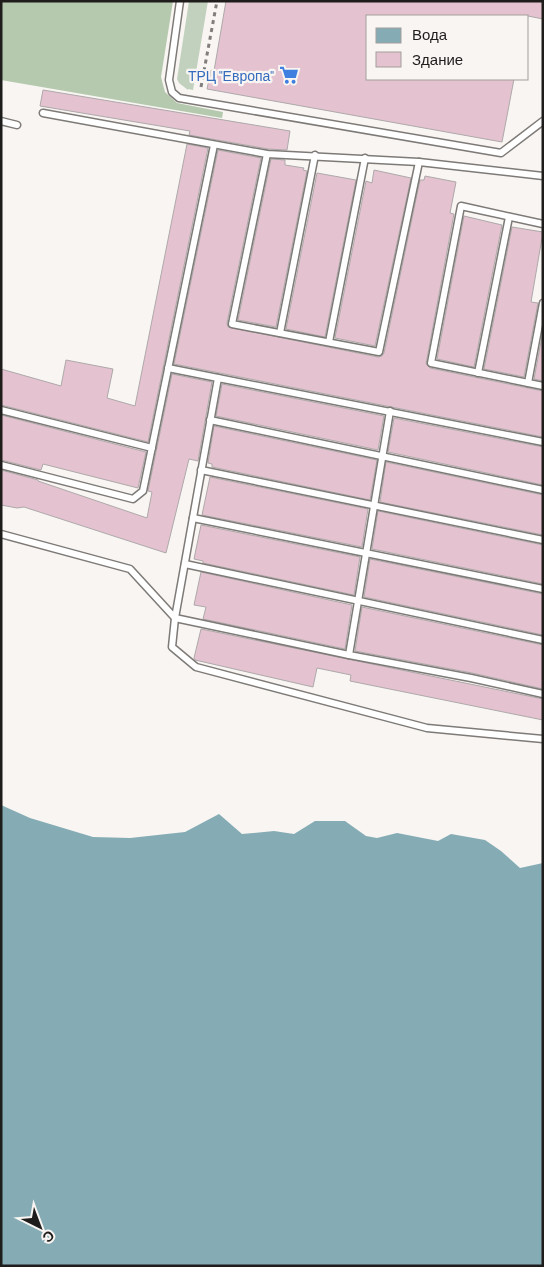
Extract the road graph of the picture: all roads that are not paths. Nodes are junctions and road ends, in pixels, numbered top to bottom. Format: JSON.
{"nodes":[{"id":1,"x":180,"y":1,"type":"edge"},
{"id":2,"x":43,"y":113,"type":"dead end"},
{"id":3,"x":1,"y":121,"type":"edge"},
{"id":4,"x":543,"y":122,"type":"edge"},
{"id":5,"x":17,"y":125,"type":"dead end"},
{"id":6,"x":214,"y":144,"type":"junction"},
{"id":7,"x":266,"y":154,"type":"junction"},
{"id":8,"x":315,"y":156,"type":"junction"},
{"id":9,"x":365,"y":158,"type":"junction"},
{"id":10,"x":419,"y":162,"type":"junction"},
{"id":11,"x":543,"y":176,"type":"edge"},
{"id":12,"x":509,"y":217,"type":"junction"},
{"id":13,"x":543,"y":224,"type":"edge"},
{"id":14,"x":543,"y":303,"type":"edge"},
{"id":15,"x":280,"y":333,"type":"junction"},
{"id":16,"x":329,"y":342,"type":"junction"},
{"id":17,"x":168,"y":368,"type":"junction"},
{"id":18,"x":478,"y":373,"type":"junction"},
{"id":19,"x":218,"y":378,"type":"junction"},
{"id":20,"x":528,"y":383,"type":"junction"},
{"id":21,"x":543,"y":386,"type":"edge"},
{"id":22,"x":1,"y":410,"type":"edge"},
{"id":23,"x":390,"y":411,"type":"junction"},
{"id":24,"x":210,"y":420,"type":"junction"},
{"id":25,"x":543,"y":442,"type":"edge"},
{"id":26,"x":152,"y":448,"type":"junction"},
{"id":27,"x":383,"y":456,"type":"junction"},
{"id":28,"x":1,"y":465,"type":"edge"},
{"id":29,"x":201,"y":470,"type":"junction"},
{"id":30,"x":543,"y":490,"type":"edge"},
{"id":31,"x":374,"y":505,"type":"junction"},
{"id":32,"x":193,"y":518,"type":"junction"},
{"id":33,"x":1,"y":534,"type":"edge"},
{"id":34,"x":543,"y":540,"type":"edge"},
{"id":35,"x":366,"y":553,"type":"junction"},
{"id":36,"x":185,"y":564,"type":"junction"},
{"id":37,"x":543,"y":589,"type":"edge"},
{"id":38,"x":358,"y":600,"type":"junction"},
{"id":39,"x":175,"y":618,"type":"junction"},
{"id":40,"x":543,"y":640,"type":"edge"},
{"id":41,"x":349,"y":655,"type":"junction"},
{"id":42,"x":543,"y":694,"type":"edge"},
{"id":43,"x":543,"y":739,"type":"edge"}],
"edges":[{"from":1,"to":4,"type":"lane"},
{"from":2,"to":6,"type":"lane"},
{"from":3,"to":5,"type":"lane"},
{"from":6,"to":7,"type":"lane"},
{"from":6,"to":17,"type":"lane"},
{"from":7,"to":8,"type":"lane"},
{"from":7,"to":15,"type":"lane"},
{"from":8,"to":9,"type":"lane"},
{"from":8,"to":15,"type":"lane"},
{"from":9,"to":10,"type":"lane"},
{"from":9,"to":16,"type":"lane"},
{"from":10,"to":11,"type":"lane"},
{"from":10,"to":16,"type":"lane"},
{"from":12,"to":13,"type":"lane"},
{"from":12,"to":18,"type":"lane"},
{"from":12,"to":18,"type":"lane"},
{"from":14,"to":20,"type":"lane"},
{"from":15,"to":16,"type":"lane"},
{"from":17,"to":19,"type":"lane"},
{"from":17,"to":26,"type":"lane"},
{"from":18,"to":20,"type":"lane"},
{"from":19,"to":23,"type":"lane"},
{"from":19,"to":24,"type":"lane"},
{"from":20,"to":21,"type":"lane"},
{"from":22,"to":26,"type":"lane"},
{"from":23,"to":25,"type":"lane"},
{"from":23,"to":27,"type":"lane"},
{"from":24,"to":27,"type":"lane"},
{"from":24,"to":29,"type":"lane"},
{"from":26,"to":28,"type":"lane"},
{"from":27,"to":30,"type":"lane"},
{"from":27,"to":31,"type":"lane"},
{"from":29,"to":31,"type":"lane"},
{"from":29,"to":32,"type":"lane"},
{"from":31,"to":34,"type":"lane"},
{"from":31,"to":35,"type":"lane"},
{"from":32,"to":35,"type":"lane"},
{"from":32,"to":36,"type":"lane"},
{"from":33,"to":39,"type":"lane"},
{"from":35,"to":37,"type":"lane"},
{"from":35,"to":38,"type":"lane"},
{"from":36,"to":38,"type":"lane"},
{"from":36,"to":39,"type":"lane"},
{"from":38,"to":40,"type":"lane"},
{"from":38,"to":41,"type":"lane"},
{"from":39,"to":41,"type":"lane"},
{"from":39,"to":43,"type":"lane"},
{"from":41,"to":42,"type":"lane"}]}
